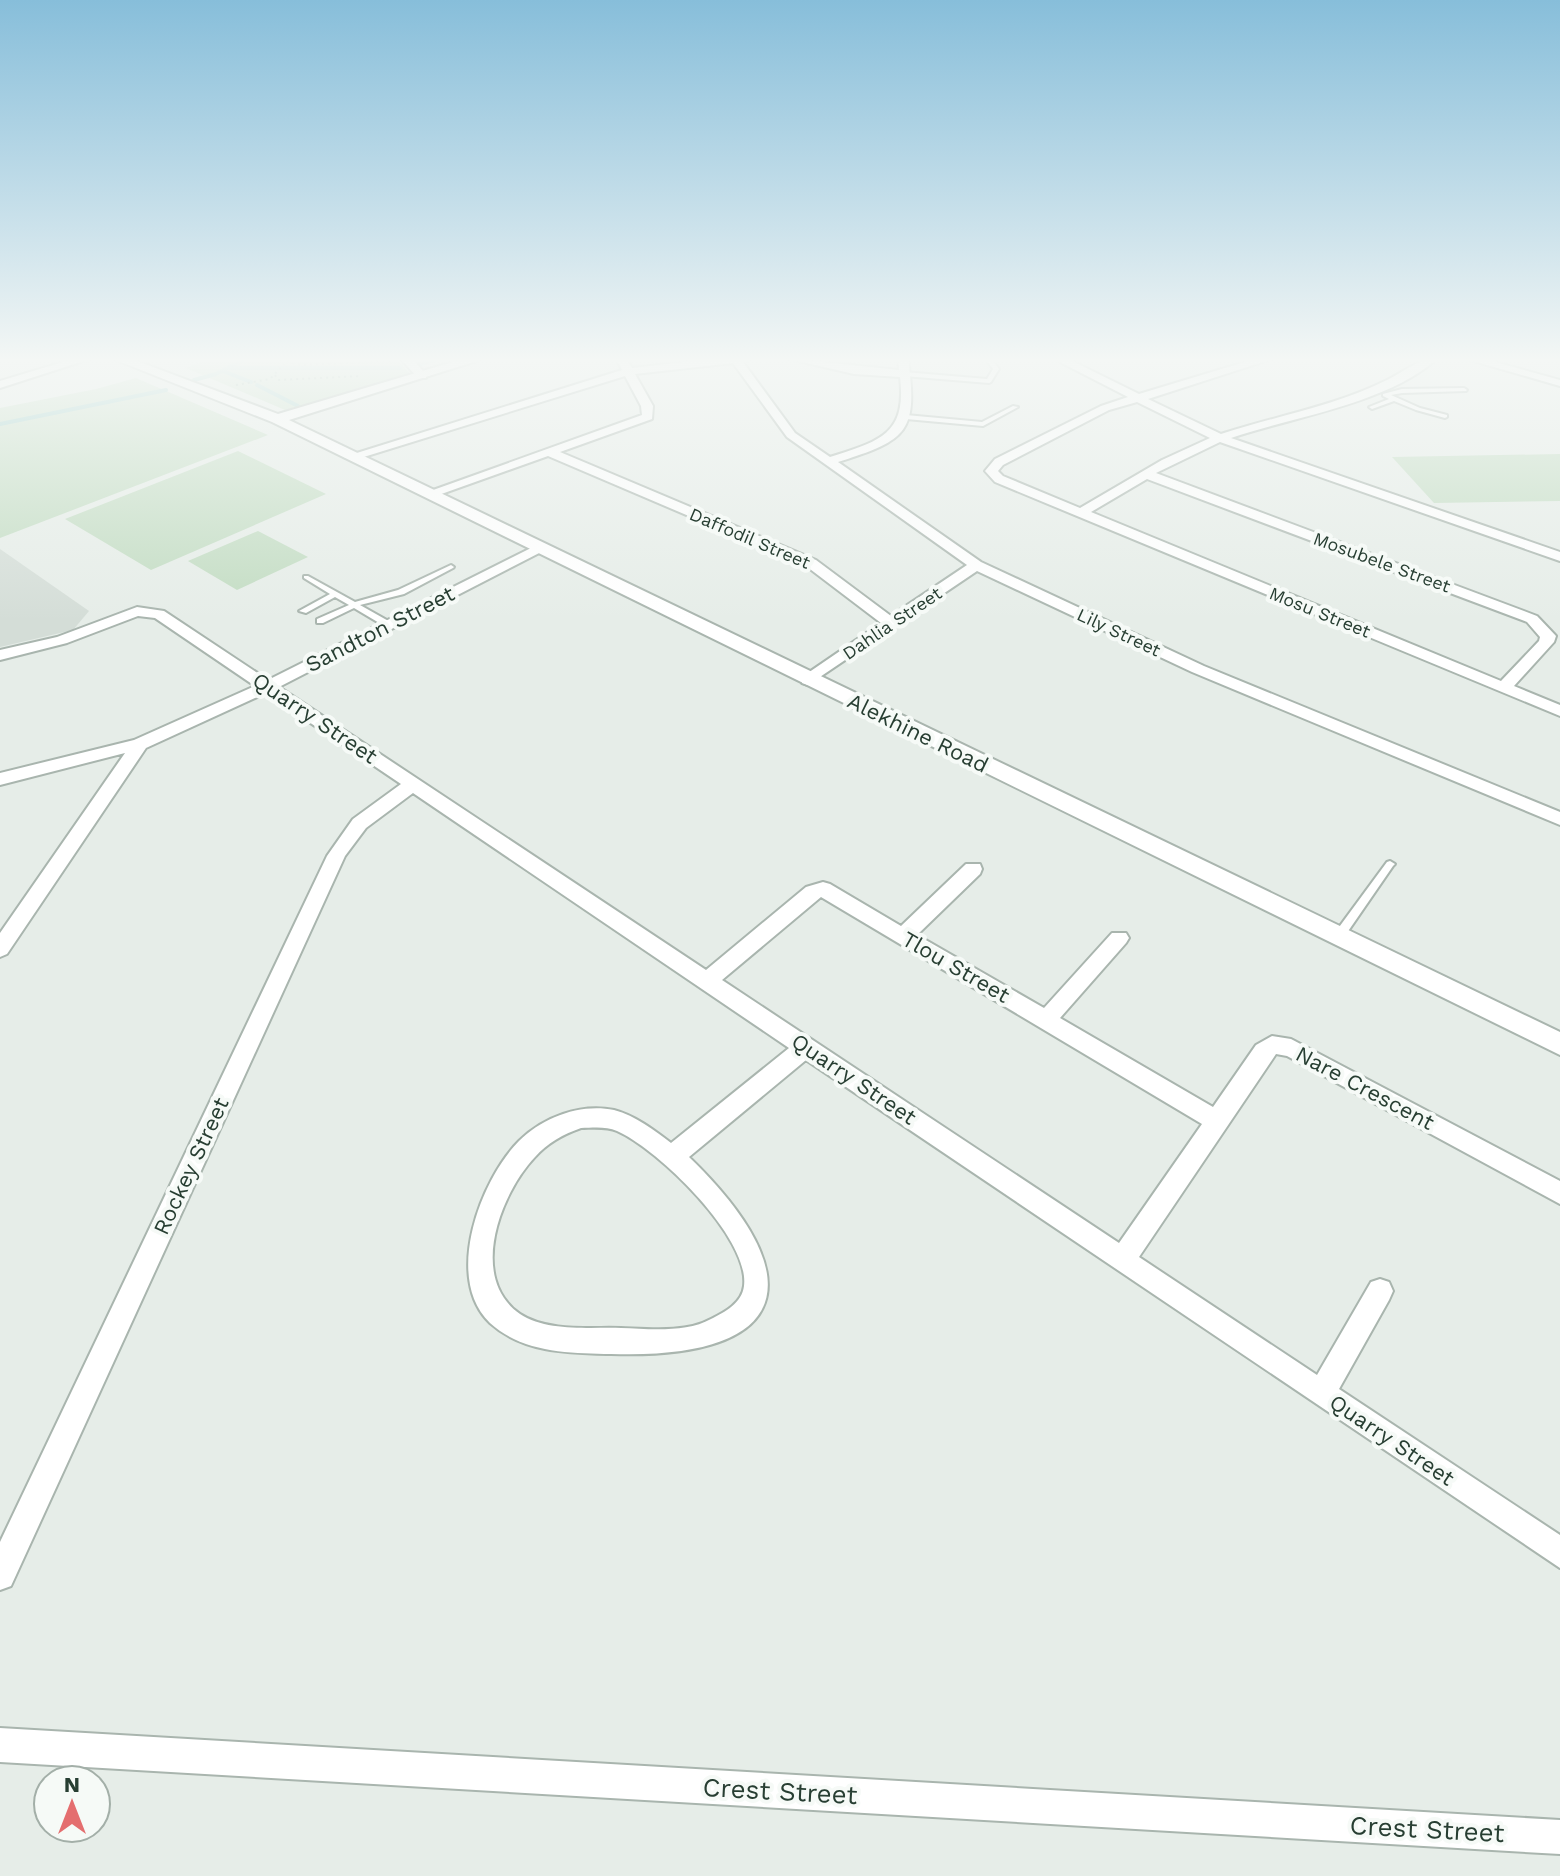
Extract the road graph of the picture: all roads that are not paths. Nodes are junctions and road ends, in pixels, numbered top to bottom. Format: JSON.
{"nodes":[{"id":1,"x":328,"y":446,"type":"edge"},
{"id":2,"x":387,"y":446,"type":"edge"},
{"id":3,"x":572,"y":446,"type":"edge"},
{"id":4,"x":805,"y":446,"type":"edge"},
{"id":5,"x":869,"y":446,"type":"edge"},
{"id":6,"x":1032,"y":446,"type":"edge"},
{"id":7,"x":1204,"y":446,"type":"edge"},
{"id":8,"x":1241,"y":446,"type":"edge"},
{"id":9,"x":552,"y":453,"type":"junction"},
{"id":10,"x":350,"y":457,"type":"junction"},
{"id":11,"x":827,"y":462,"type":"junction"},
{"id":12,"x":1146,"y":474,"type":"junction"},
{"id":13,"x":428,"y":494,"type":"junction"},
{"id":14,"x":1080,"y":513,"type":"junction"},
{"id":15,"x":540,"y":549,"type":"junction"},
{"id":16,"x":1560,"y":557,"type":"edge"},
{"id":17,"x":976,"y":565,"type":"junction"},
{"id":18,"x":451,"y":567,"type":"dead end"},
{"id":19,"x":306,"y":577,"type":"dead end"},
{"id":20,"x":335,"y":594,"type":"junction"},
{"id":21,"x":354,"y":605,"type":"junction"},
{"id":22,"x":303,"y":611,"type":"dead end"},
{"id":23,"x":320,"y":621,"type":"dead end"},
{"id":24,"x":892,"y":624,"type":"junction"},
{"id":25,"x":389,"y":625,"type":"junction"},
{"id":26,"x":0,"y":655,"type":"edge"},
{"id":27,"x":808,"y":680,"type":"junction"},
{"id":28,"x":268,"y":686,"type":"junction"},
{"id":29,"x":1504,"y":687,"type":"junction"},
{"id":30,"x":1560,"y":711,"type":"edge"},
{"id":31,"x":140,"y":744,"type":"junction"},
{"id":32,"x":0,"y":779,"type":"edge"},
{"id":33,"x":414,"y":784,"type":"junction"},
{"id":34,"x":1560,"y":819,"type":"edge"},
{"id":35,"x":1390,"y":864,"type":"dead end"},
{"id":36,"x":973,"y":869,"type":"dead end"},
{"id":37,"x":903,"y":936,"type":"junction"},
{"id":38,"x":1338,"y":937,"type":"junction"},
{"id":39,"x":1119,"y":938,"type":"dead end"},
{"id":40,"x":3,"y":942,"type":"edge"},
{"id":41,"x":707,"y":981,"type":"junction"},
{"id":42,"x":1046,"y":1020,"type":"junction"},
{"id":43,"x":1560,"y":1044,"type":"edge"},
{"id":44,"x":806,"y":1047,"type":"junction"},
{"id":45,"x":1217,"y":1121,"type":"junction"},
{"id":46,"x":672,"y":1157,"type":"junction"},
{"id":47,"x":1560,"y":1193,"type":"edge"},
{"id":48,"x":1123,"y":1259,"type":"junction"},
{"id":49,"x":1380,"y":1291,"type":"dead end"},
{"id":50,"x":1322,"y":1393,"type":"junction"},
{"id":51,"x":1560,"y":1553,"type":"edge"},
{"id":52,"x":0,"y":1575,"type":"edge"},
{"id":53,"x":0,"y":1745,"type":"edge"},
{"id":54,"x":1560,"y":1837,"type":"edge"}],
"edges":[{"from":1,"to":10,"type":"street","name":"Alekhine Road"},
{"from":2,"to":10,"type":"street"},
{"from":3,"to":9,"type":"street"},
{"from":4,"to":11,"type":"street","name":"Lily Street"},
{"from":5,"to":11,"type":"street"},
{"from":6,"to":14,"type":"street","name":"Mosu Street"},
{"from":7,"to":12,"type":"street"},
{"from":8,"to":16,"type":"street"},
{"from":9,"to":13,"type":"street"},
{"from":9,"to":24,"type":"street","name":"Daffodil Street"},
{"from":10,"to":13,"type":"street","name":"Alekhine Road"},
{"from":11,"to":17,"type":"street","name":"Lily Street"},
{"from":12,"to":14,"type":"street"},
{"from":12,"to":29,"type":"street","name":"Mosubele Street"},
{"from":13,"to":15,"type":"street","name":"Alekhine Road"},
{"from":14,"to":29,"type":"street","name":"Mosu Street"},
{"from":15,"to":25,"type":"street","name":"Sandton Street"},
{"from":15,"to":27,"type":"street","name":"Alekhine Road"},
{"from":17,"to":24,"type":"street","name":"Dahlia Street"},
{"from":17,"to":34,"type":"street","name":"Lily Street"},
{"from":18,"to":21,"type":"lane"},
{"from":19,"to":20,"type":"lane"},
{"from":20,"to":21,"type":"lane"},
{"from":20,"to":22,"type":"lane"},
{"from":21,"to":23,"type":"lane"},
{"from":21,"to":25,"type":"lane"},
{"from":24,"to":27,"type":"street","name":"Dahlia Street"},
{"from":25,"to":28,"type":"street","name":"Sandton Street"},
{"from":26,"to":28,"type":"street","name":"Quarry Street"},
{"from":27,"to":38,"type":"street","name":"Alekhine Road"},
{"from":28,"to":31,"type":"street","name":"Sandton Street"},
{"from":28,"to":33,"type":"street","name":"Quarry Street"},
{"from":29,"to":30,"type":"street","name":"Mosu Street"},
{"from":31,"to":32,"type":"street","name":"Sandton Street"},
{"from":31,"to":40,"type":"street"},
{"from":33,"to":41,"type":"street","name":"Quarry Street"},
{"from":33,"to":52,"type":"street","name":"Rockey Street"},
{"from":35,"to":38,"type":"lane"},
{"from":36,"to":37,"type":"street"},
{"from":37,"to":41,"type":"street","name":"Tlou Street"},
{"from":37,"to":42,"type":"street","name":"Tlou Street"},
{"from":38,"to":43,"type":"street","name":"Alekhine Road"},
{"from":39,"to":42,"type":"street"},
{"from":41,"to":44,"type":"street","name":"Quarry Street"},
{"from":42,"to":45,"type":"street","name":"Tlou Street"},
{"from":44,"to":46,"type":"street"},
{"from":44,"to":48,"type":"street","name":"Quarry Street"},
{"from":45,"to":47,"type":"street","name":"Nare Crescent"},
{"from":45,"to":48,"type":"street","name":"Nare Crescent"},
{"from":46,"to":46,"type":"street"},
{"from":48,"to":50,"type":"street","name":"Quarry Street"},
{"from":49,"to":50,"type":"street"},
{"from":50,"to":51,"type":"street","name":"Quarry Street"},
{"from":53,"to":54,"type":"street","name":"Crest Street"}]}
